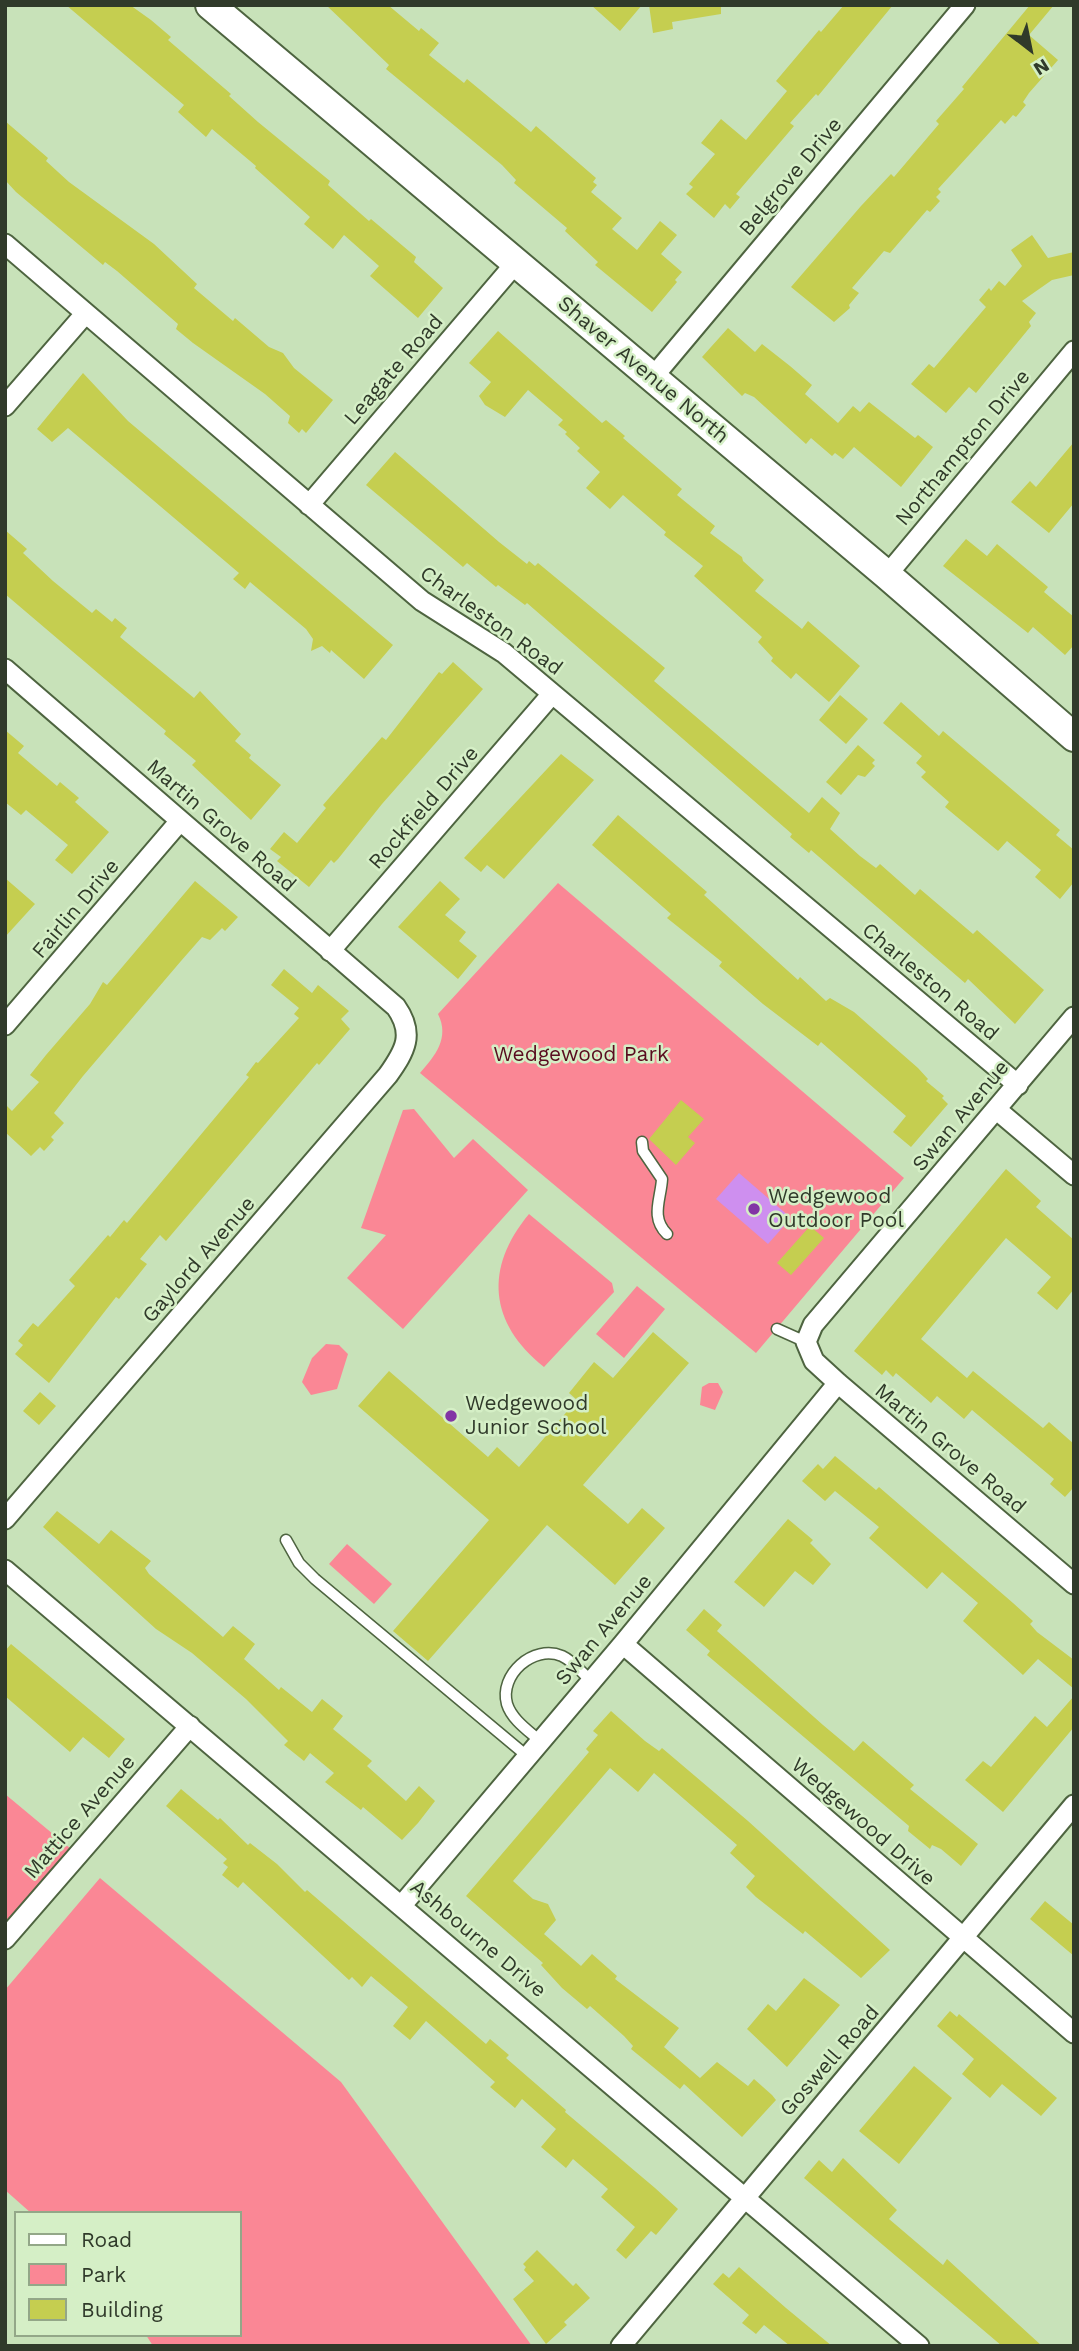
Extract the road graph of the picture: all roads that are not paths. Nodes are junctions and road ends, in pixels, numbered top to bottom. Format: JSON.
{"nodes":[{"id":1,"x":210,"y":5,"type":"edge"},
{"id":2,"x":965,"y":5,"type":"edge"},
{"id":3,"x":5,"y":244,"type":"edge"},
{"id":4,"x":514,"y":265,"type":"junction"},
{"id":5,"x":85,"y":314,"type":"junction"},
{"id":6,"x":1074,"y":351,"type":"edge"},
{"id":7,"x":653,"y":377,"type":"junction"},
{"id":8,"x":5,"y":406,"type":"edge"},
{"id":9,"x":309,"y":505,"type":"junction"},
{"id":10,"x":887,"y":575,"type":"junction"},
{"id":11,"x":5,"y":668,"type":"edge"},
{"id":12,"x":552,"y":694,"type":"junction"},
{"id":13,"x":1074,"y":737,"type":"edge"},
{"id":14,"x":180,"y":821,"type":"junction"},
{"id":15,"x":330,"y":951,"type":"junction"},
{"id":16,"x":1074,"y":1017,"type":"edge"},
{"id":17,"x":404,"y":1021,"type":"joint"},
{"id":18,"x":5,"y":1025,"type":"edge"},
{"id":19,"x":1018,"y":1085,"type":"junction"},
{"id":20,"x":997,"y":1110,"type":"junction"},
{"id":21,"x":642,"y":1142,"type":"dead end"},
{"id":22,"x":1074,"y":1175,"type":"edge"},
{"id":23,"x":667,"y":1234,"type":"dead end"},
{"id":24,"x":776,"y":1329,"type":"dead end"},
{"id":25,"x":806,"y":1342,"type":"junction"},
{"id":26,"x":838,"y":1383,"type":"junction"},
{"id":27,"x":5,"y":1519,"type":"edge"},
{"id":28,"x":286,"y":1540,"type":"dead end"},
{"id":29,"x":5,"y":1570,"type":"edge"},
{"id":30,"x":1074,"y":1584,"type":"edge"},
{"id":31,"x":623,"y":1644,"type":"junction"},
{"id":32,"x":591,"y":1681,"type":"junction"},
{"id":33,"x":190,"y":1726,"type":"junction"},
{"id":34,"x":534,"y":1749,"type":"junction"},
{"id":35,"x":1074,"y":1805,"type":"edge"},
{"id":36,"x":402,"y":1905,"type":"junction"},
{"id":37,"x":964,"y":1939,"type":"junction"},
{"id":38,"x":5,"y":1940,"type":"edge"},
{"id":39,"x":1074,"y":2033,"type":"edge"},
{"id":40,"x":744,"y":2195,"type":"junction"},
{"id":41,"x":621,"y":2346,"type":"edge"},
{"id":42,"x":919,"y":2346,"type":"edge"}],
"edges":[{"from":1,"to":4,"type":"street","name":"Shaver Avenue North"},
{"from":2,"to":7,"type":"street","name":"Belgrove Drive"},
{"from":3,"to":5,"type":"street","name":"Charleston Road"},
{"from":4,"to":7,"type":"street","name":"Shaver Avenue North"},
{"from":4,"to":9,"type":"street","name":"Leagate Road"},
{"from":5,"to":8,"type":"street"},
{"from":5,"to":9,"type":"street","name":"Charleston Road"},
{"from":6,"to":10,"type":"street","name":"Northampton Drive"},
{"from":7,"to":10,"type":"street","name":"Shaver Avenue North"},
{"from":9,"to":12,"type":"street","name":"Charleston Road"},
{"from":10,"to":13,"type":"street","name":"Shaver Avenue North"},
{"from":11,"to":14,"type":"street","name":"Martin Grove Road"},
{"from":12,"to":15,"type":"street","name":"Rockfield Drive"},
{"from":12,"to":19,"type":"street","name":"Charleston Road"},
{"from":14,"to":15,"type":"street","name":"Martin Grove Road"},
{"from":14,"to":18,"type":"street","name":"Fairlin Drive"},
{"from":15,"to":17,"type":"street","name":"Martin Grove Road"},
{"from":16,"to":19,"type":"street","name":"Swan Avenue"},
{"from":17,"to":27,"type":"street","name":"Gaylord Avenue"},
{"from":19,"to":20,"type":"street","name":"Swan Avenue"},
{"from":20,"to":22,"type":"street"},
{"from":20,"to":25,"type":"street","name":"Swan Avenue"},
{"from":21,"to":23,"type":"lane"},
{"from":24,"to":25,"type":"lane"},
{"from":25,"to":26,"type":"street","name":"Martin Grove Road"},
{"from":26,"to":30,"type":"street","name":"Martin Grove Road"},
{"from":26,"to":31,"type":"street","name":"Swan Avenue"},
{"from":28,"to":34,"type":"lane"},
{"from":29,"to":33,"type":"street","name":"Ashbourne Drive"},
{"from":31,"to":32,"type":"street","name":"Swan Avenue"},
{"from":31,"to":37,"type":"street","name":"Wedgewood Drive"},
{"from":32,"to":34,"type":"street","name":"Swan Avenue"},
{"from":32,"to":34,"type":"lane"},
{"from":33,"to":36,"type":"street","name":"Ashbourne Drive"},
{"from":33,"to":38,"type":"street","name":"Mattice Avenue"},
{"from":34,"to":36,"type":"street","name":"Swan Avenue"},
{"from":35,"to":37,"type":"street","name":"Goswell Road"},
{"from":36,"to":40,"type":"street","name":"Ashbourne Drive"},
{"from":37,"to":39,"type":"street","name":"Wedgewood Drive"},
{"from":37,"to":40,"type":"street","name":"Goswell Road"},
{"from":40,"to":41,"type":"street","name":"Goswell Road"},
{"from":40,"to":42,"type":"street","name":"Ashbourne Drive"}]}
